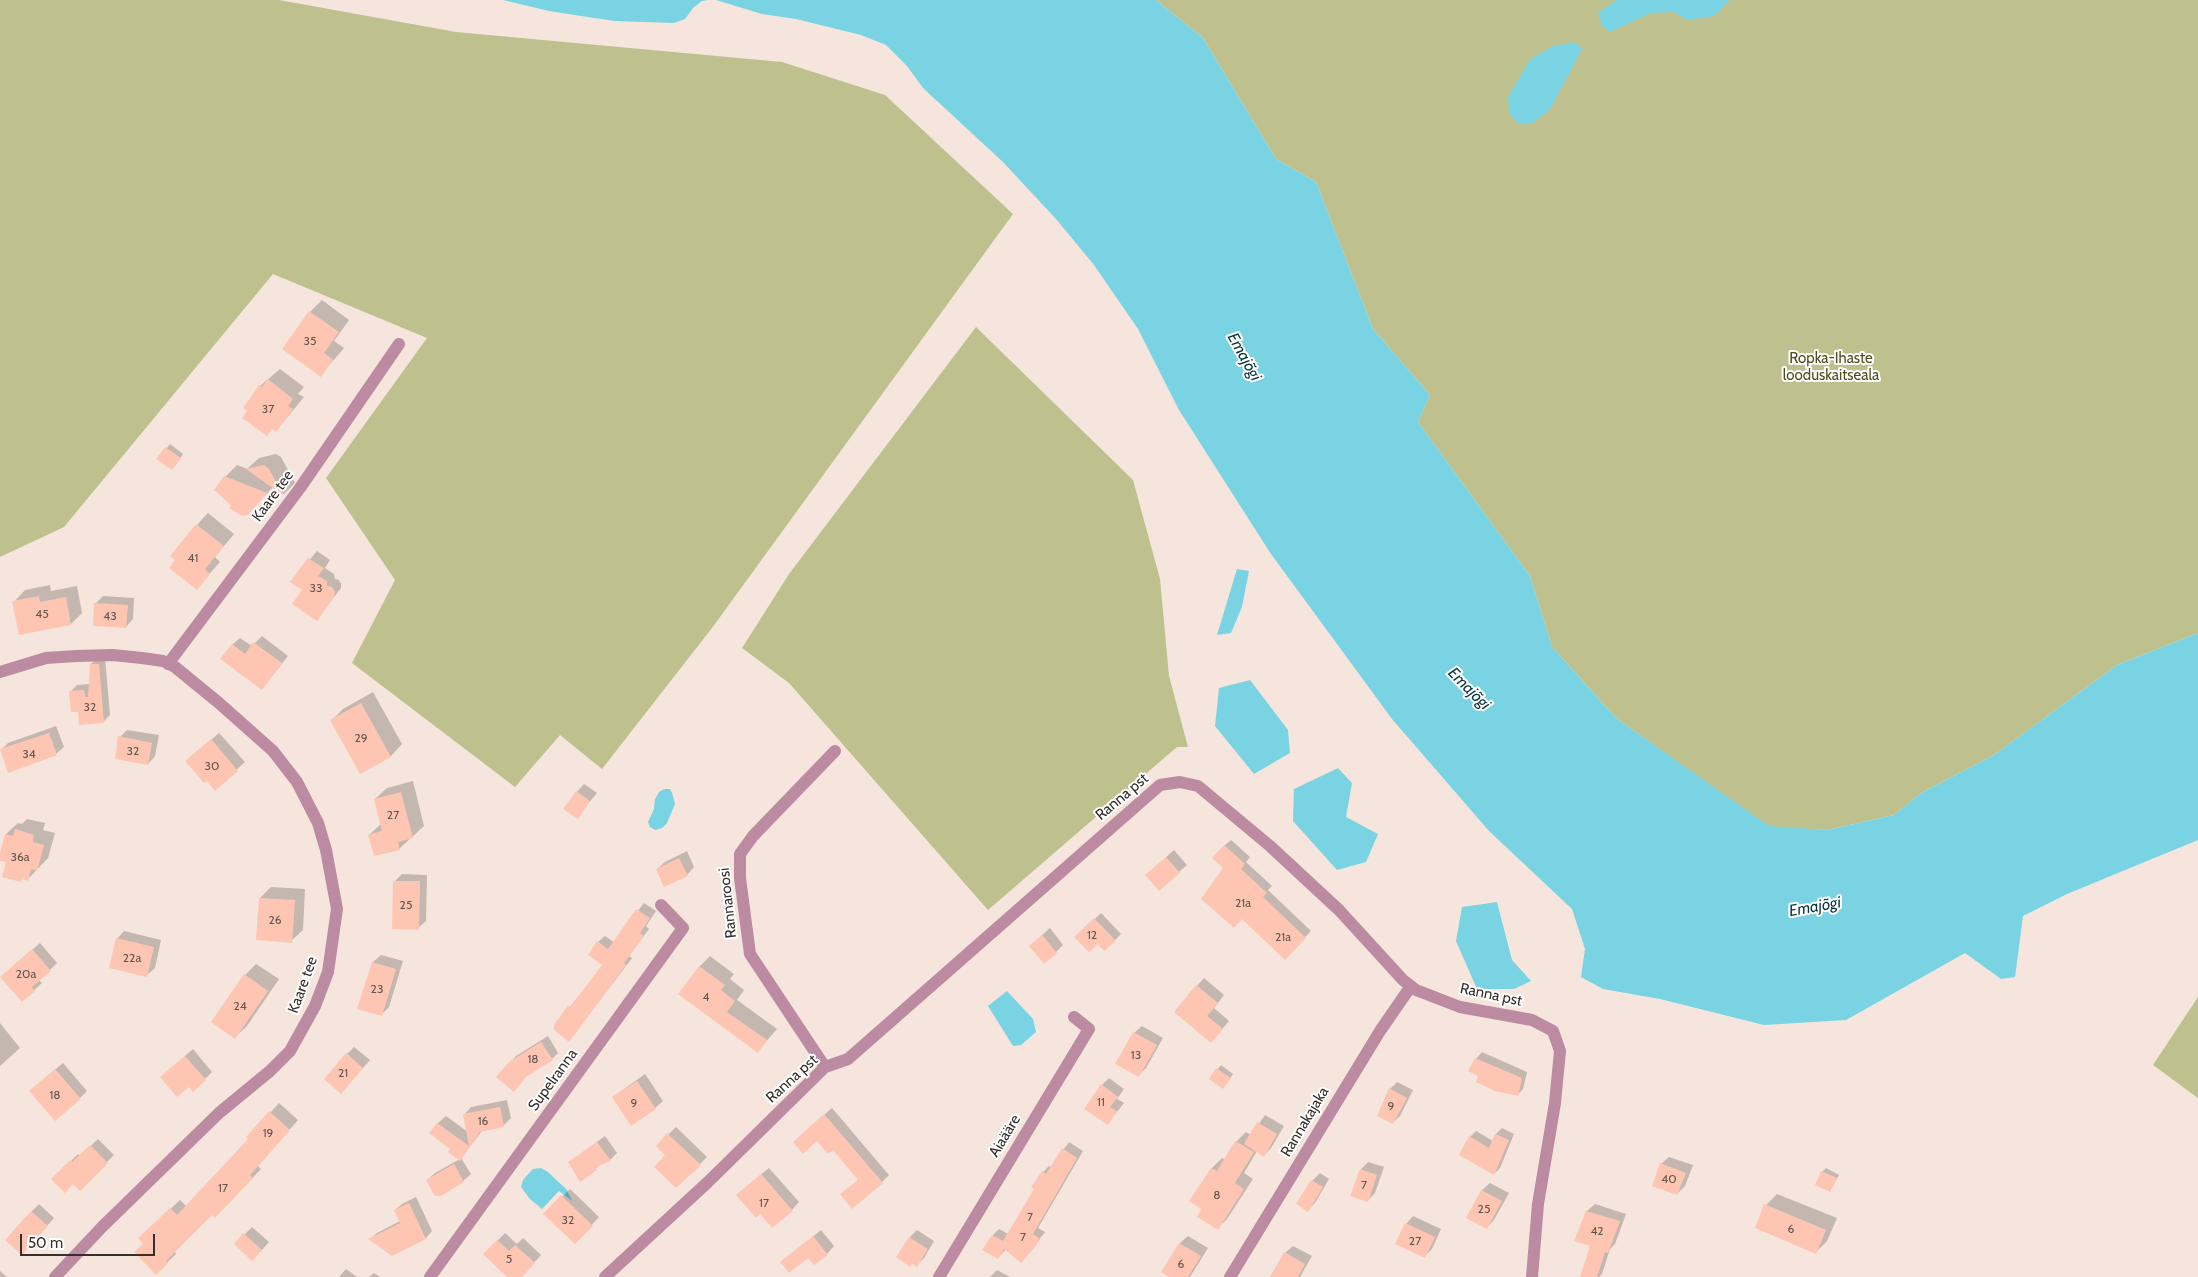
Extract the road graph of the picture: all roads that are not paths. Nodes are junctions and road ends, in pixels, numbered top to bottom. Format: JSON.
{"nodes":[{"id":1,"x":399,"y":344,"type":"dead end"},
{"id":2,"x":168,"y":664,"type":"junction"},
{"id":3,"x":0,"y":672,"type":"edge"},
{"id":4,"x":835,"y":751,"type":"dead end"},
{"id":5,"x":661,"y":905,"type":"dead end"},
{"id":6,"x":1411,"y":986,"type":"junction"},
{"id":7,"x":1074,"y":1016,"type":"dead end"},
{"id":8,"x":825,"y":1067,"type":"junction"},
{"id":9,"x":55,"y":1277,"type":"edge"},
{"id":10,"x":430,"y":1277,"type":"edge"},
{"id":11,"x":605,"y":1277,"type":"edge"},
{"id":12,"x":939,"y":1277,"type":"edge"},
{"id":13,"x":1230,"y":1277,"type":"edge"},
{"id":14,"x":1532,"y":1277,"type":"edge"}],
"edges":[{"from":1,"to":2,"type":"street","name":"Kaare tee"},
{"from":2,"to":3,"type":"street","name":"Kaare tee"},
{"from":2,"to":9,"type":"street","name":"Kaare tee"},
{"from":4,"to":8,"type":"street","name":"Rannaroosi"},
{"from":5,"to":10,"type":"street","name":"Supelranna"},
{"from":6,"to":8,"type":"street","name":"Ranna pst"},
{"from":6,"to":13,"type":"street","name":"Rannakajaka"},
{"from":6,"to":14,"type":"street","name":"Ranna pst"},
{"from":7,"to":12,"type":"street","name":"Aiaääre"},
{"from":8,"to":11,"type":"street","name":"Ranna pst"}]}
